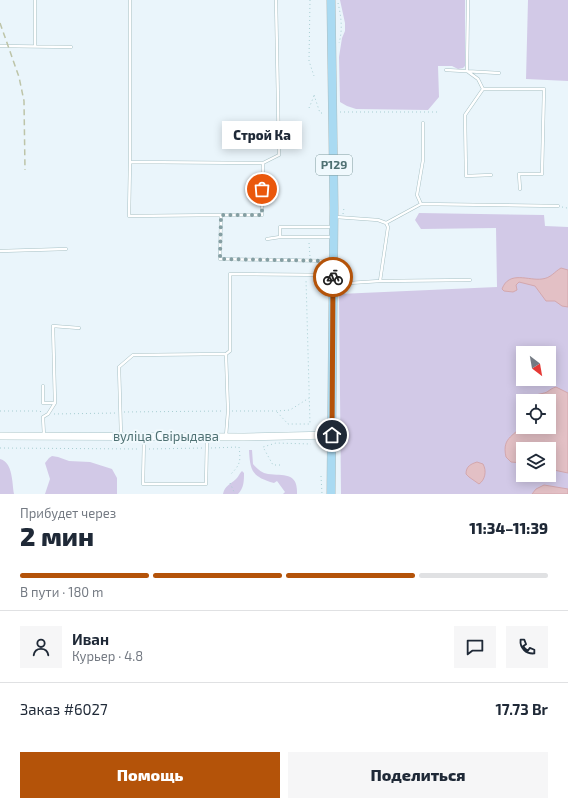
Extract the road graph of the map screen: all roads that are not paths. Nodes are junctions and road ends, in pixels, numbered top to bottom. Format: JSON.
{"nodes":[{"id":1,"x":35,"y":0,"type":"edge"},
{"id":2,"x":130,"y":0,"type":"edge"},
{"id":3,"x":276,"y":0,"type":"edge"},
{"id":4,"x":331,"y":0,"type":"edge"},
{"id":5,"x":468,"y":0,"type":"edge"},
{"id":6,"x":0,"y":46,"type":"edge"},
{"id":7,"x":35,"y":46,"type":"junction"},
{"id":8,"x":71,"y":47,"type":"dead end"},
{"id":9,"x":446,"y":70,"type":"dead end"},
{"id":10,"x":467,"y":71,"type":"junction"},
{"id":11,"x":499,"y":73,"type":"dead end"},
{"id":12,"x":483,"y":89,"type":"junction"},
{"id":13,"x":423,"y":124,"type":"dead end"},
{"id":14,"x":130,"y":162,"type":"junction"},
{"id":15,"x":263,"y":163,"type":"junction"},
{"id":16,"x":491,"y":175,"type":"dead end"},
{"id":17,"x":520,"y":189,"type":"dead end"},
{"id":18,"x":421,"y":204,"type":"junction"},
{"id":19,"x":558,"y":206,"type":"road end"},
{"id":20,"x":221,"y":215,"type":"junction"},
{"id":21,"x":334,"y":217,"type":"junction"},
{"id":22,"x":386,"y":223,"type":"junction"},
{"id":23,"x":333,"y":227,"type":"junction"},
{"id":24,"x":280,"y":236,"type":"junction"},
{"id":25,"x":333,"y":237,"type":"junction"},
{"id":26,"x":267,"y":239,"type":"dead end"},
{"id":27,"x":66,"y":249,"type":"dead end"},
{"id":28,"x":0,"y":251,"type":"edge"},
{"id":29,"x":333,"y":261,"type":"junction"},
{"id":30,"x":333,"y":274,"type":"junction"},
{"id":31,"x":470,"y":280,"type":"dead end"},
{"id":32,"x":380,"y":281,"type":"junction"},
{"id":33,"x":333,"y":284,"type":"junction"},
{"id":34,"x":79,"y":328,"type":"dead end"},
{"id":35,"x":226,"y":354,"type":"junction"},
{"id":36,"x":43,"y":386,"type":"dead end"},
{"id":37,"x":55,"y":403,"type":"junction"},
{"id":38,"x":332,"y":435,"type":"junction"},
{"id":39,"x":0,"y":436,"type":"edge"},
{"id":40,"x":44,"y":436,"type":"junction"},
{"id":41,"x":121,"y":436,"type":"junction"},
{"id":42,"x":144,"y":436,"type":"junction"},
{"id":43,"x":207,"y":436,"type":"junction"},
{"id":44,"x":226,"y":436,"type":"junction"},
{"id":45,"x":331,"y":494,"type":"edge"}],
"edges":[{"from":1,"to":7,"type":"lane"},
{"from":2,"to":14,"type":"lane"},
{"from":3,"to":15,"type":"lane"},
{"from":4,"to":21,"type":"main road","number":"Р129"},
{"from":5,"to":10,"type":"lane"},
{"from":6,"to":7,"type":"lane"},
{"from":7,"to":8,"type":"lane"},
{"from":9,"to":10,"type":"lane"},
{"from":10,"to":11,"type":"lane"},
{"from":10,"to":12,"type":"lane"},
{"from":12,"to":16,"type":"lane"},
{"from":12,"to":17,"type":"lane"},
{"from":13,"to":18,"type":"lane"},
{"from":14,"to":15,"type":"lane"},
{"from":14,"to":20,"type":"lane"},
{"from":15,"to":20,"type":"lane"},
{"from":18,"to":19,"type":"lane"},
{"from":18,"to":22,"type":"lane"},
{"from":20,"to":29,"type":"lane"},
{"from":21,"to":22,"type":"lane"},
{"from":21,"to":23,"type":"main road","number":"Р129"},
{"from":22,"to":32,"type":"lane"},
{"from":23,"to":24,"type":"lane"},
{"from":23,"to":25,"type":"main road","number":"Р129"},
{"from":24,"to":25,"type":"lane"},
{"from":24,"to":26,"type":"lane"},
{"from":25,"to":29,"type":"main road","number":"Р129"},
{"from":27,"to":28,"type":"lane"},
{"from":29,"to":30,"type":"main road","number":"Р129"},
{"from":30,"to":33,"type":"main road","number":"Р129"},
{"from":30,"to":35,"type":"lane"},
{"from":31,"to":32,"type":"lane"},
{"from":32,"to":33,"type":"lane"},
{"from":33,"to":38,"type":"main road","number":"Р129"},
{"from":34,"to":37,"type":"lane"},
{"from":35,"to":41,"type":"lane"},
{"from":35,"to":44,"type":"lane"},
{"from":36,"to":37,"type":"lane"},
{"from":37,"to":40,"type":"lane"},
{"from":38,"to":44,"type":"main road","name":"вуліца Свірыдава"},
{"from":38,"to":45,"type":"main road","number":"Р129"},
{"from":39,"to":40,"type":"main road","name":"вуліца Свірыдава"},
{"from":40,"to":41,"type":"main road","name":"вуліца Свірыдава"},
{"from":41,"to":42,"type":"main road","name":"вуліца Свірыдава"},
{"from":42,"to":43,"type":"main road","name":"вуліца Свірыдава"},
{"from":42,"to":43,"type":"lane"},
{"from":43,"to":44,"type":"main road","name":"вуліца Свірыдава"}]}
